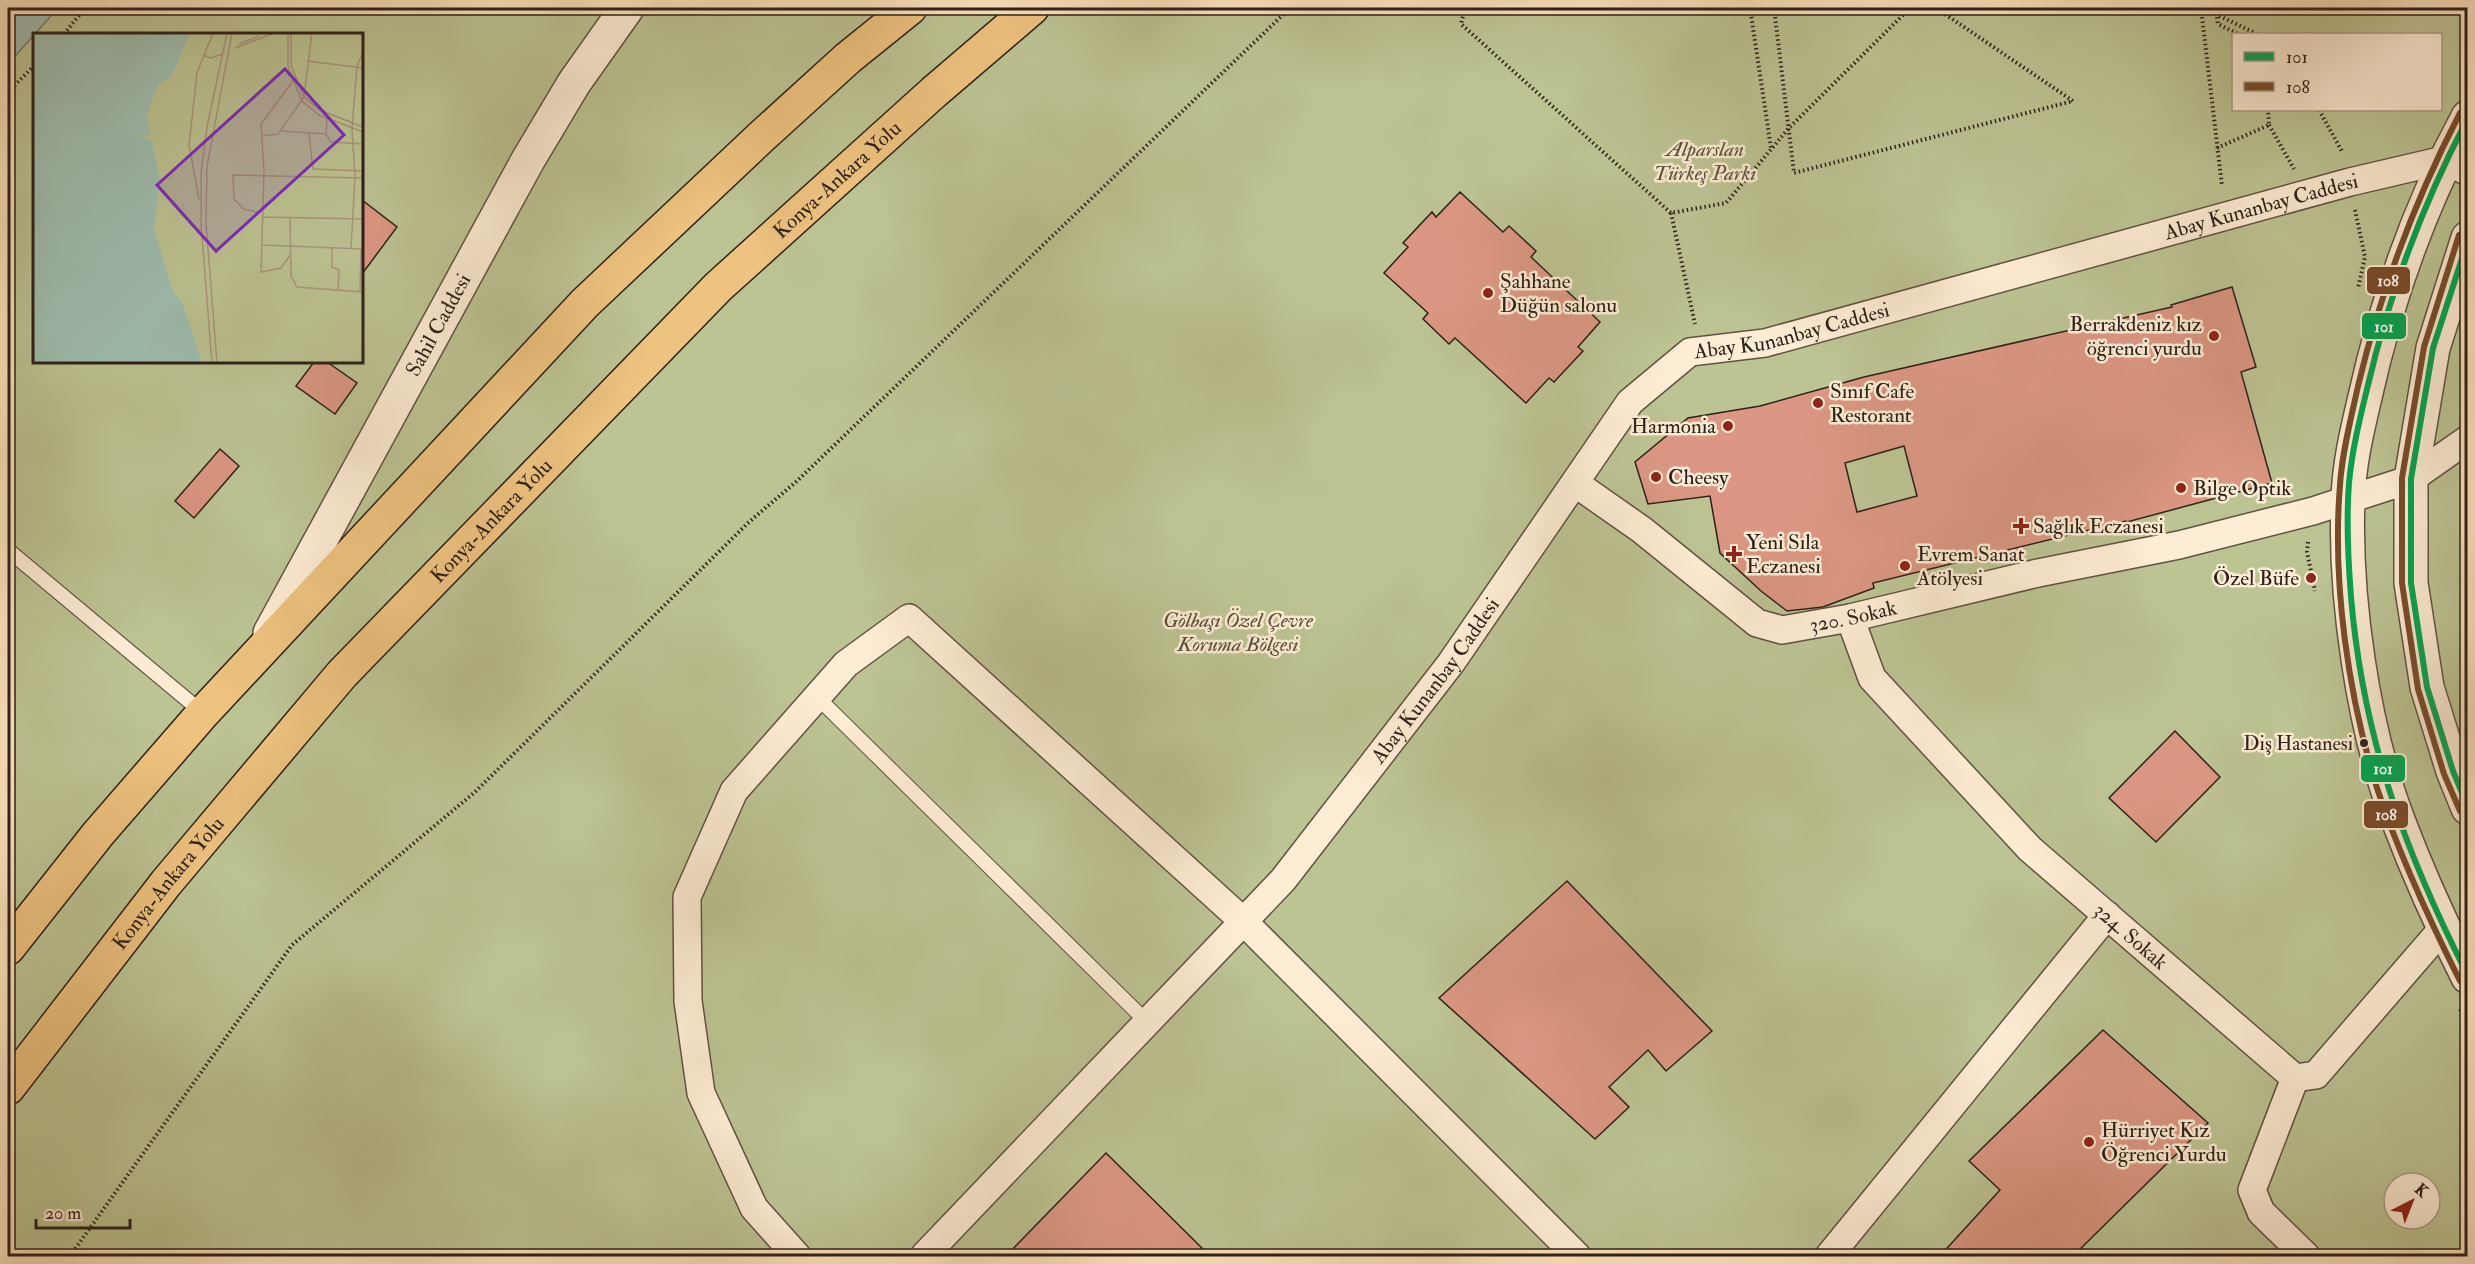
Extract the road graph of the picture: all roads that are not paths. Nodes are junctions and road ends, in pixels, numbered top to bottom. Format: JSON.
{"nodes":[{"id":1,"x":627,"y":8,"type":"edge"},
{"id":2,"x":910,"y":8,"type":"edge"},
{"id":3,"x":1032,"y":8,"type":"edge"},
{"id":4,"x":2468,"y":117,"type":"edge"},
{"id":5,"x":2456,"y":166,"type":"edge"},
{"id":6,"x":2468,"y":238,"type":"edge"},
{"id":7,"x":2468,"y":439,"type":"edge"},
{"id":8,"x":2411,"y":479,"type":"junction"},
{"id":9,"x":1575,"y":483,"type":"junction"},
{"id":10,"x":2348,"y":500,"type":"junction"},
{"id":11,"x":8,"y":550,"type":"edge"},
{"id":12,"x":1850,"y":618,"type":"junction"},
{"id":13,"x":262,"y":648,"type":"junction"},
{"id":14,"x":818,"y":697,"type":"junction"},
{"id":15,"x":204,"y":713,"type":"junction"},
{"id":16,"x":2468,"y":807,"type":"edge"},
{"id":17,"x":2107,"y":915,"type":"junction"},
{"id":18,"x":1243,"y":921,"type":"junction"},
{"id":19,"x":2443,"y":928,"type":"junction"},
{"id":20,"x":8,"y":948,"type":"edge"},
{"id":21,"x":2468,"y":977,"type":"edge"},
{"id":22,"x":1148,"y":1023,"type":"junction"},
{"id":23,"x":2295,"y":1078,"type":"junction"},
{"id":24,"x":8,"y":1088,"type":"edge"},
{"id":25,"x":797,"y":1257,"type":"edge"},
{"id":26,"x":924,"y":1257,"type":"edge"},
{"id":27,"x":1577,"y":1257,"type":"edge"},
{"id":28,"x":1829,"y":1257,"type":"edge"},
{"id":29,"x":2306,"y":1257,"type":"edge"}],
"edges":[{"from":1,"to":13,"type":"street","name":"Sahil Caddesi"},
{"from":2,"to":13,"type":"highway"},
{"from":3,"to":24,"type":"highway","name":"Konya-Ankara Yolu"},
{"from":4,"to":5,"type":"street"},
{"from":5,"to":9,"type":"street","name":"Abay Kunanbay Caddesi"},
{"from":5,"to":10,"type":"street"},
{"from":6,"to":8,"type":"street"},
{"from":7,"to":8,"type":"street","name":"320. Sokak"},
{"from":8,"to":10,"type":"street","name":"320. Sokak"},
{"from":8,"to":16,"type":"street"},
{"from":9,"to":12,"type":"street","name":"320. Sokak"},
{"from":9,"to":18,"type":"street","name":"Abay Kunanbay Caddesi"},
{"from":10,"to":12,"type":"street","name":"320. Sokak"},
{"from":10,"to":19,"type":"street"},
{"from":11,"to":15,"type":"lane"},
{"from":12,"to":17,"type":"street","name":"324. Sokak"},
{"from":13,"to":15,"type":"highway"},
{"from":14,"to":18,"type":"street"},
{"from":14,"to":22,"type":"lane"},
{"from":14,"to":25,"type":"street"},
{"from":15,"to":20,"type":"highway"},
{"from":17,"to":23,"type":"street","name":"324. Sokak"},
{"from":17,"to":28,"type":"street"},
{"from":18,"to":22,"type":"street","name":"Abay Kunanbay Caddesi"},
{"from":18,"to":27,"type":"street"},
{"from":19,"to":21,"type":"street"},
{"from":19,"to":23,"type":"street"},
{"from":22,"to":26,"type":"street","name":"Abay Kunanbay Caddesi"},
{"from":23,"to":29,"type":"street"}]}
